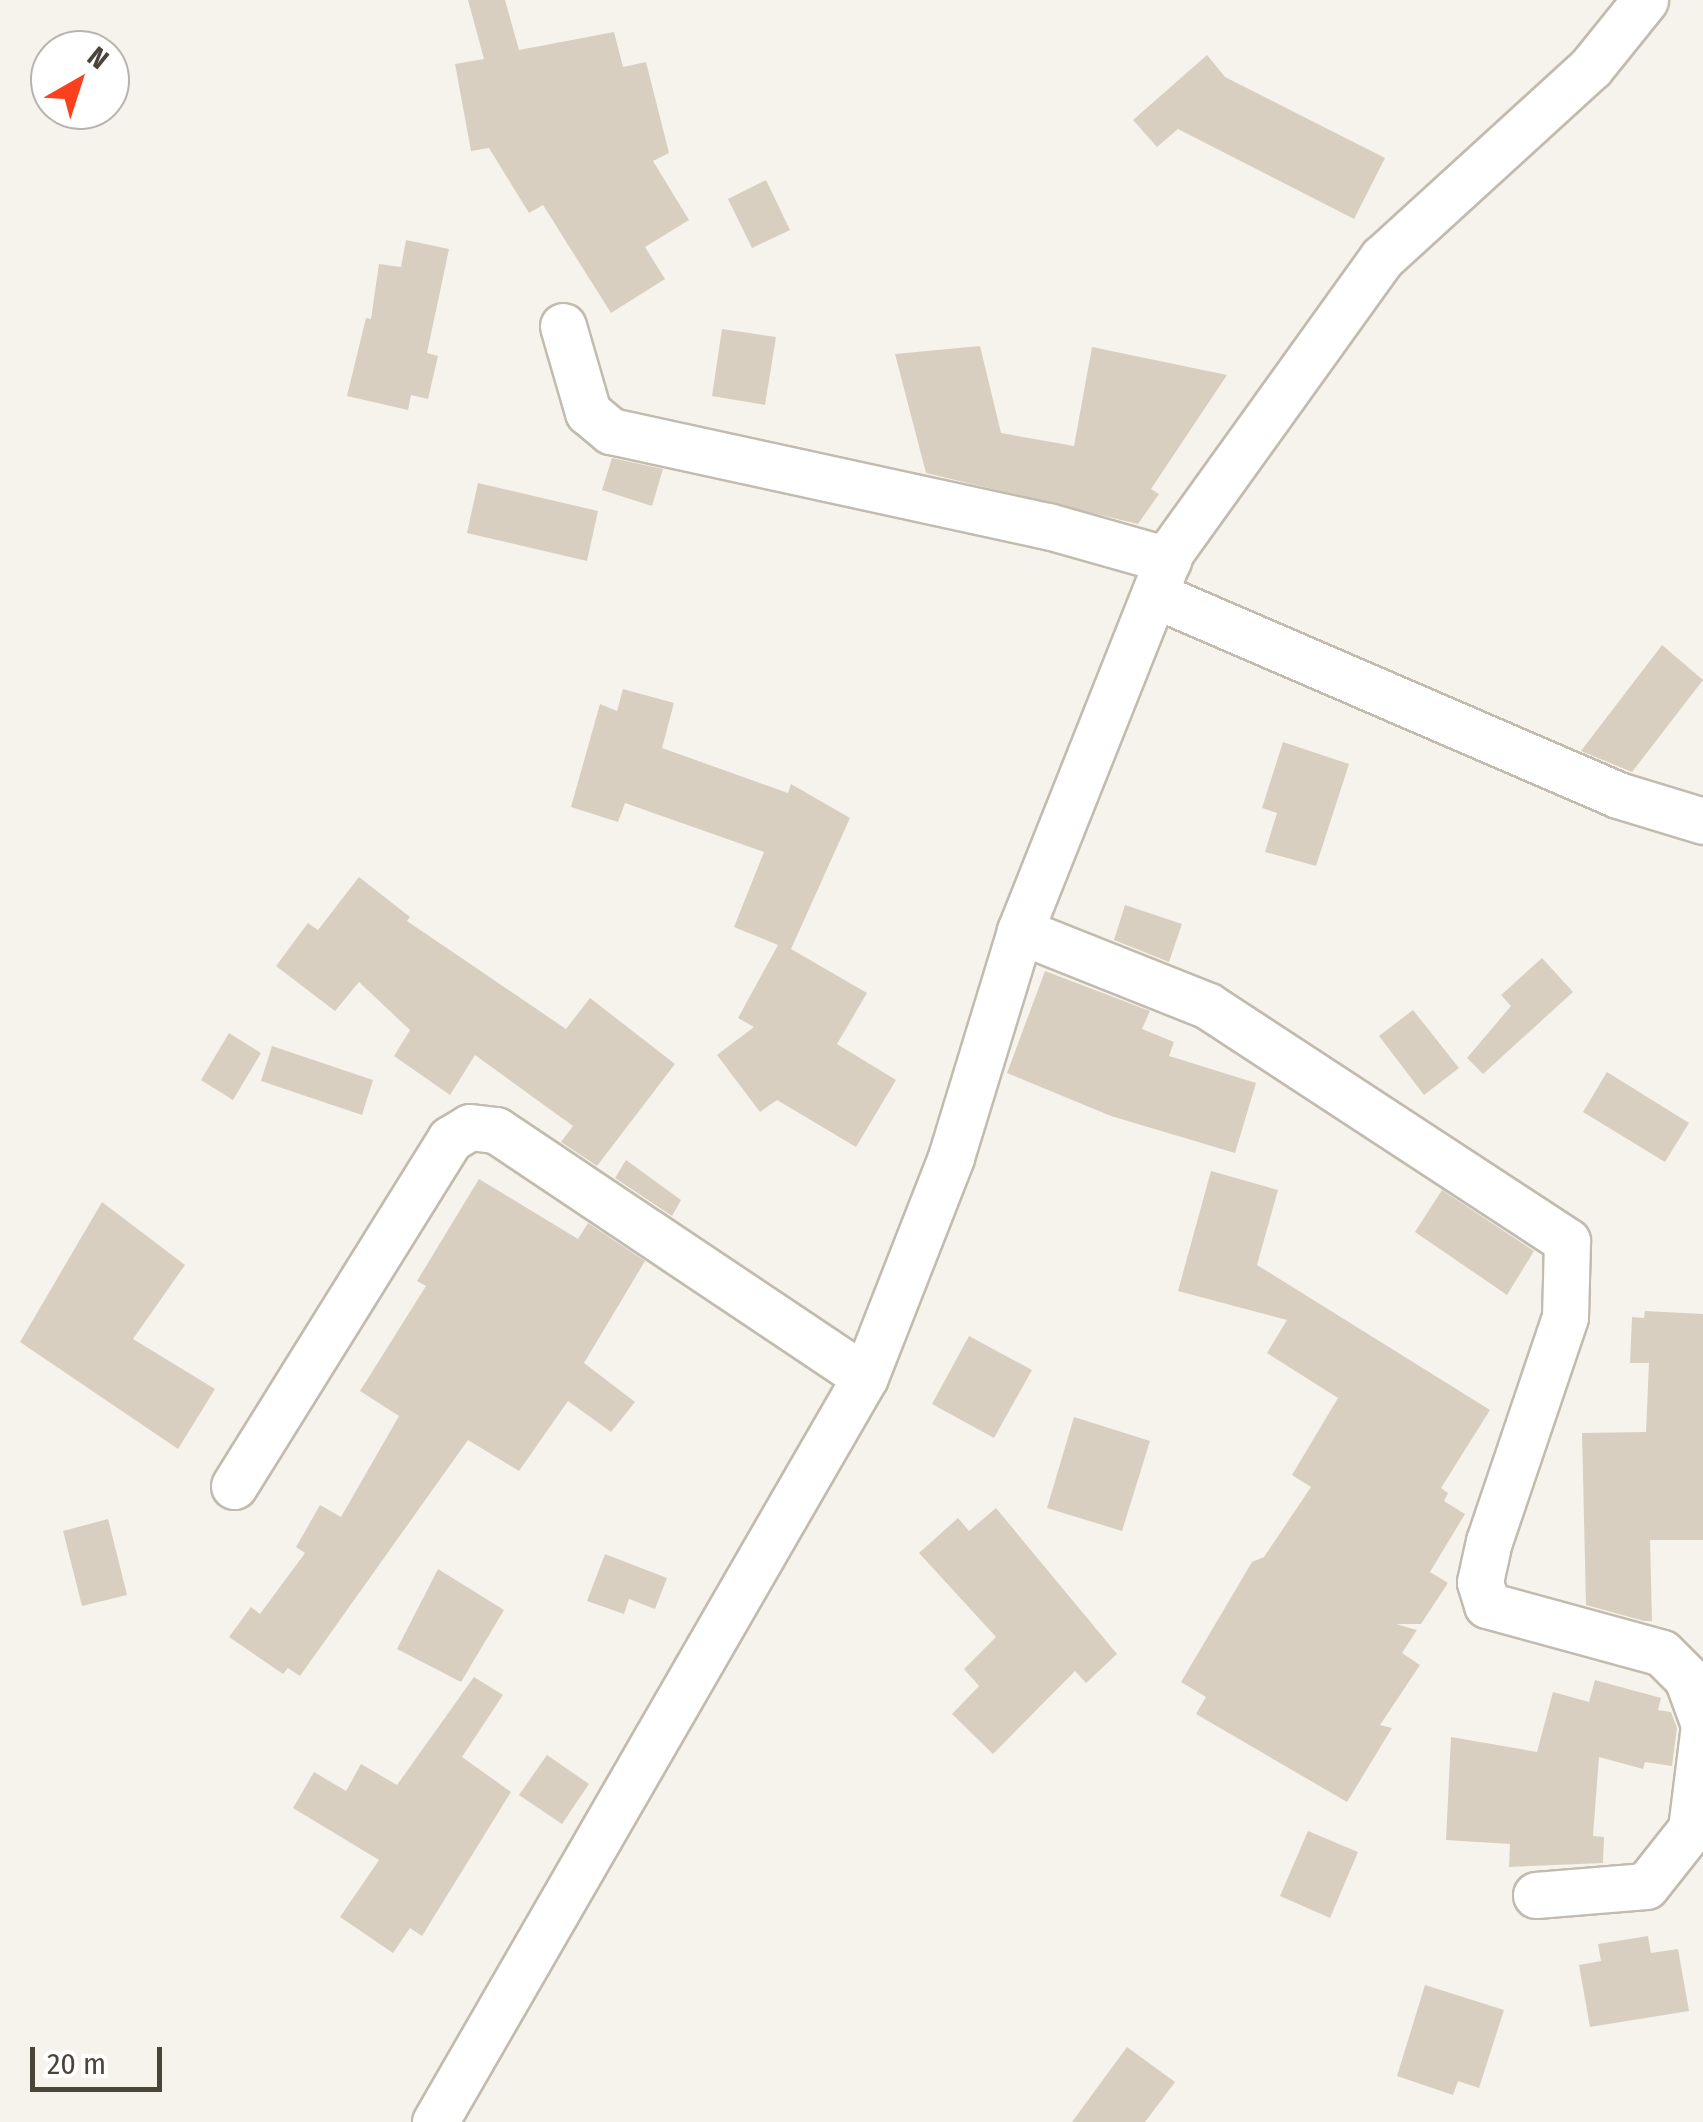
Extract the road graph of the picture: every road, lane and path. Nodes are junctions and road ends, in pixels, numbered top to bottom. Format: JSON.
{"nodes":[{"id":1,"x":1645,"y":0,"type":"edge"},
{"id":2,"x":562,"y":326,"type":"dead end"},
{"id":3,"x":1162,"y":578,"type":"junction"},
{"id":4,"x":1703,"y":821,"type":"edge"},
{"id":5,"x":1020,"y":931,"type":"junction"},
{"id":6,"x":865,"y":1377,"type":"junction"},
{"id":7,"x":234,"y":1486,"type":"dead end"},
{"id":8,"x":1703,"y":1722,"type":"edge"},
{"id":9,"x":1703,"y":1732,"type":"edge"},
{"id":10,"x":1536,"y":1895,"type":"dead end"},
{"id":11,"x":435,"y":2122,"type":"edge"}],
"edges":[{"from":1,"to":3,"type":"street"},
{"from":2,"to":3,"type":"street"},
{"from":3,"to":4,"type":"street"},
{"from":3,"to":5,"type":"street"},
{"from":5,"to":6,"type":"street"},
{"from":5,"to":8,"type":"street"},
{"from":6,"to":7,"type":"street"},
{"from":6,"to":11,"type":"street"},
{"from":9,"to":10,"type":"street"}]}
